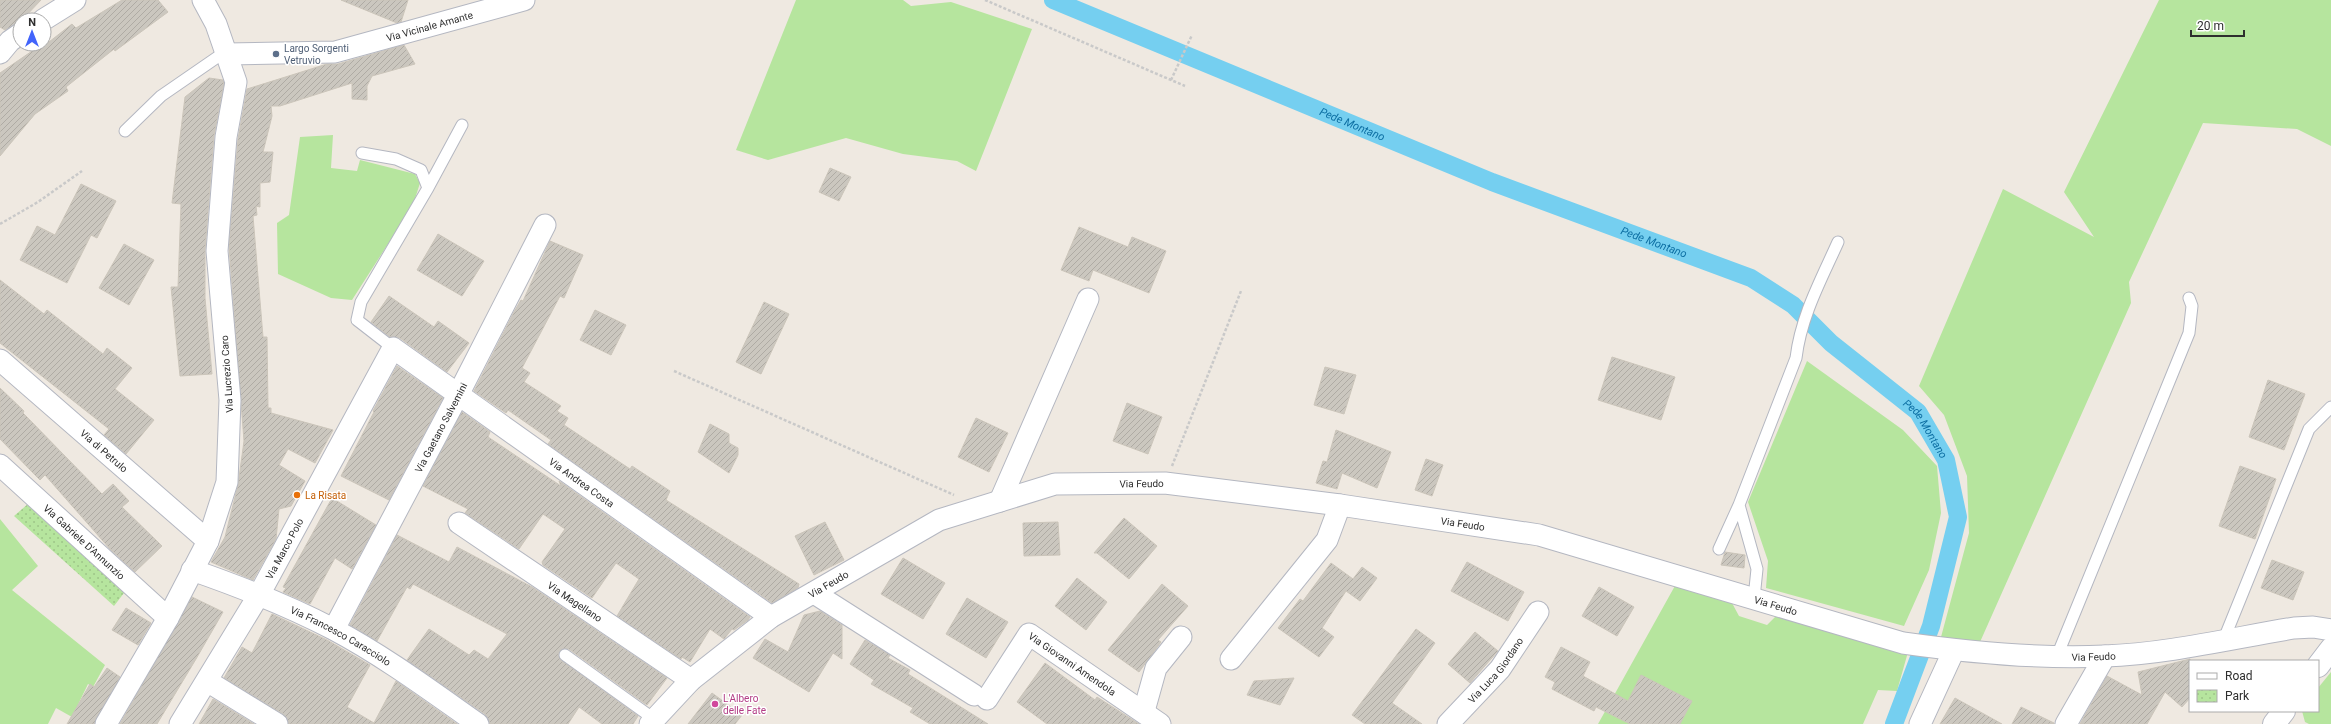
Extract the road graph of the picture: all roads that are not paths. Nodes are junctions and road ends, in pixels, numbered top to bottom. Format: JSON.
{"nodes":[{"id":1,"x":74,"y":0,"type":"edge"},
{"id":2,"x":203,"y":0,"type":"edge"},
{"id":3,"x":524,"y":0,"type":"edge"},
{"id":4,"x":52,"y":14,"type":"edge"},
{"id":5,"x":227,"y":54,"type":"junction"},
{"id":6,"x":462,"y":125,"type":"dead end"},
{"id":7,"x":125,"y":131,"type":"dead end"},
{"id":8,"x":362,"y":152,"type":"dead end"},
{"id":9,"x":428,"y":188,"type":"junction"},
{"id":10,"x":545,"y":225,"type":"dead end"},
{"id":11,"x":1838,"y":242,"type":"dead end"},
{"id":12,"x":2190,"y":298,"type":"dead end"},
{"id":13,"x":1088,"y":299,"type":"dead end"},
{"id":14,"x":393,"y":348,"type":"junction"},
{"id":15,"x":0,"y":360,"type":"edge"},
{"id":16,"x":459,"y":393,"type":"junction"},
{"id":17,"x":2331,"y":407,"type":"edge"},
{"id":18,"x":0,"y":465,"type":"edge"},
{"id":19,"x":1000,"y":501,"type":"junction"},
{"id":20,"x":1340,"y":505,"type":"junction"},
{"id":21,"x":1740,"y":505,"type":"junction"},
{"id":22,"x":458,"y":523,"type":"dead end"},
{"id":23,"x":208,"y":541,"type":"junction"},
{"id":24,"x":1719,"y":549,"type":"dead end"},
{"id":25,"x":192,"y":570,"type":"junction"},
{"id":26,"x":814,"y":592,"type":"junction"},
{"id":27,"x":260,"y":593,"type":"junction"},
{"id":28,"x":1754,"y":598,"type":"junction"},
{"id":29,"x":1538,"y":612,"type":"dead end"},
{"id":30,"x":771,"y":617,"type":"junction"},
{"id":31,"x":168,"y":618,"type":"junction"},
{"id":32,"x":334,"y":629,"type":"junction"},
{"id":33,"x":2331,"y":630,"type":"edge"},
{"id":34,"x":1181,"y":637,"type":"dead end"},
{"id":35,"x":2224,"y":639,"type":"junction"},
{"id":36,"x":1949,"y":649,"type":"junction"},
{"id":37,"x":2331,"y":649,"type":"edge"},
{"id":38,"x":565,"y":655,"type":"dead end"},
{"id":39,"x":2057,"y":656,"type":"junction"},
{"id":40,"x":2105,"y":656,"type":"junction"},
{"id":41,"x":1231,"y":659,"type":"dead end"},
{"id":42,"x":2319,"y":665,"type":"edge"},
{"id":43,"x":691,"y":680,"type":"junction"},
{"id":44,"x":207,"y":681,"type":"junction"},
{"id":45,"x":1144,"y":711,"type":"junction"},
{"id":46,"x":2283,"y":712,"type":"edge"},
{"id":47,"x":652,"y":721,"type":"edge"},
{"id":48,"x":106,"y":724,"type":"edge"},
{"id":49,"x":180,"y":724,"type":"edge"},
{"id":50,"x":277,"y":724,"type":"edge"},
{"id":51,"x":478,"y":724,"type":"edge"},
{"id":52,"x":1160,"y":724,"type":"edge"},
{"id":53,"x":1448,"y":724,"type":"edge"},
{"id":54,"x":1920,"y":724,"type":"edge"},
{"id":55,"x":2066,"y":724,"type":"edge"},
{"id":56,"x":2274,"y":724,"type":"edge"}],
"edges":[{"from":1,"to":4,"type":"street"},
{"from":2,"to":5,"type":"street","name":"Via Lucrezio Caro"},
{"from":3,"to":5,"type":"street","name":"Via Vicinale Amante"},
{"from":5,"to":7,"type":"lane"},
{"from":5,"to":23,"type":"street","name":"Via Lucrezio Caro"},
{"from":6,"to":9,"type":"lane"},
{"from":8,"to":9,"type":"lane"},
{"from":9,"to":14,"type":"lane"},
{"from":10,"to":16,"type":"street","name":"Via Gaetano Salvemini"},
{"from":11,"to":21,"type":"lane"},
{"from":12,"to":39,"type":"lane"},
{"from":13,"to":19,"type":"street"},
{"from":14,"to":16,"type":"street","name":"Via Andrea Costa"},
{"from":14,"to":27,"type":"street","name":"Via Marco Polo"},
{"from":15,"to":23,"type":"street","name":"Via di Petrulo"},
{"from":16,"to":30,"type":"street","name":"Via Andrea Costa"},
{"from":16,"to":32,"type":"street","name":"Via Gaetano Salvemini"},
{"from":17,"to":35,"type":"lane"},
{"from":18,"to":31,"type":"street","name":"Via Gabriele D'Annunzio"},
{"from":19,"to":20,"type":"street","name":"Via Feudo"},
{"from":19,"to":26,"type":"street","name":"Via Feudo"},
{"from":20,"to":28,"type":"street","name":"Via Feudo"},
{"from":20,"to":41,"type":"street"},
{"from":21,"to":24,"type":"lane"},
{"from":21,"to":28,"type":"lane"},
{"from":22,"to":43,"type":"street","name":"Via Magellano"},
{"from":23,"to":25,"type":"street","name":"Via Lucrezio Caro"},
{"from":25,"to":27,"type":"street","name":"Via Francesco Caracciolo"},
{"from":25,"to":31,"type":"street","name":"Via Lucrezio Caro"},
{"from":26,"to":30,"type":"street","name":"Via Feudo"},
{"from":26,"to":45,"type":"street","name":"Via Giovanni Amendola"},
{"from":27,"to":32,"type":"street","name":"Via Francesco Caracciolo"},
{"from":27,"to":44,"type":"street","name":"Via Marco Polo"},
{"from":28,"to":36,"type":"street","name":"Via Feudo"},
{"from":29,"to":53,"type":"street","name":"Via Luca Giordano"},
{"from":30,"to":43,"type":"street","name":"Via Feudo"},
{"from":31,"to":48,"type":"street","name":"Via Lucrezio Caro"},
{"from":32,"to":51,"type":"street","name":"Via Francesco Caracciolo"},
{"from":33,"to":35,"type":"street","name":"Via Feudo"},
{"from":34,"to":45,"type":"street"},
{"from":35,"to":40,"type":"street","name":"Via Feudo"},
{"from":36,"to":39,"type":"street","name":"Via Feudo"},
{"from":36,"to":54,"type":"street"},
{"from":37,"to":42,"type":"street"},
{"from":38,"to":47,"type":"lane"},
{"from":39,"to":40,"type":"street","name":"Via Feudo"},
{"from":40,"to":55,"type":"street"},
{"from":43,"to":47,"type":"street","name":"Via Feudo"},
{"from":44,"to":49,"type":"street","name":"Via Marco Polo"},
{"from":44,"to":50,"type":"street"},
{"from":45,"to":52,"type":"street","name":"Via Giovanni Amendola"},
{"from":46,"to":56,"type":"street"}]}
